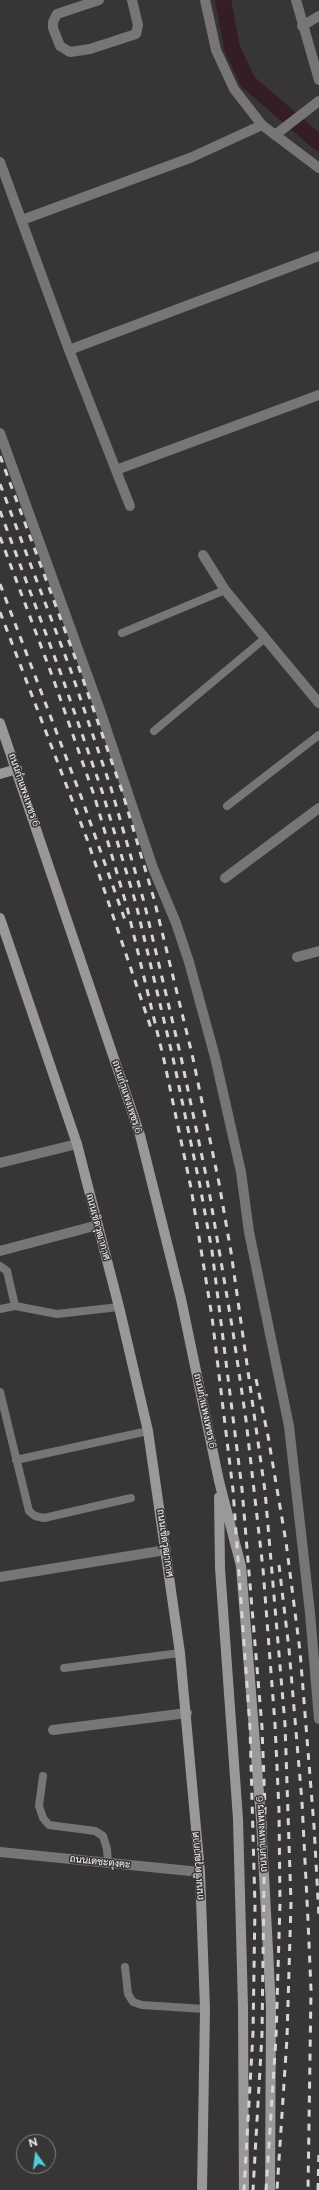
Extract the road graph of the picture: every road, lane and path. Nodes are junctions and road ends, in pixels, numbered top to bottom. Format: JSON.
{"nodes":[{"id":1,"x":99,"y":0,"type":"edge"},
{"id":2,"x":132,"y":0,"type":"edge"},
{"id":3,"x":205,"y":0,"type":"edge"},
{"id":4,"x":296,"y":0,"type":"edge"},
{"id":5,"x":319,"y":16,"type":"edge"},
{"id":6,"x":302,"y":26,"type":"junction"},
{"id":7,"x":319,"y":80,"type":"edge"},
{"id":8,"x":317,"y":103,"type":"edge"},
{"id":9,"x":262,"y":125,"type":"junction"},
{"id":10,"x":279,"y":132,"type":"junction"},
{"id":11,"x":0,"y":162,"type":"edge"},
{"id":12,"x":319,"y":168,"type":"edge"},
{"id":13,"x":22,"y":220,"type":"junction"},
{"id":14,"x":319,"y":256,"type":"edge"},
{"id":15,"x":69,"y":350,"type":"junction"},
{"id":16,"x":319,"y":395,"type":"edge"},
{"id":17,"x":0,"y":433,"type":"edge"},
{"id":18,"x":116,"y":470,"type":"junction"},
{"id":19,"x":130,"y":506,"type":"dead end"},
{"id":20,"x":203,"y":555,"type":"dead end"},
{"id":21,"x":225,"y":590,"type":"junction"},
{"id":22,"x":122,"y":633,"type":"dead end"},
{"id":23,"x":264,"y":639,"type":"junction"},
{"id":24,"x":319,"y":703,"type":"edge"},
{"id":25,"x":0,"y":723,"type":"edge"},
{"id":26,"x":154,"y":731,"type":"dead end"},
{"id":27,"x":319,"y":735,"type":"edge"},
{"id":28,"x":17,"y":769,"type":"junction"},
{"id":29,"x":0,"y":774,"type":"edge"},
{"id":30,"x":227,"y":806,"type":"dead end"},
{"id":31,"x":319,"y":809,"type":"edge"},
{"id":32,"x":225,"y":878,"type":"dead end"},
{"id":33,"x":0,"y":918,"type":"edge"},
{"id":34,"x":319,"y":951,"type":"edge"},
{"id":35,"x":297,"y":957,"type":"dead end"},
{"id":36,"x":77,"y":1144,"type":"junction"},
{"id":37,"x":0,"y":1163,"type":"edge"},
{"id":38,"x":98,"y":1225,"type":"junction"},
{"id":39,"x":0,"y":1251,"type":"edge"},
{"id":40,"x":0,"y":1266,"type":"edge"},
{"id":41,"x":15,"y":1306,"type":"junction"},
{"id":42,"x":119,"y":1307,"type":"junction"},
{"id":43,"x":0,"y":1309,"type":"edge"},
{"id":44,"x":0,"y":1392,"type":"edge"},
{"id":45,"x":148,"y":1432,"type":"junction"},
{"id":46,"x":16,"y":1460,"type":"junction"},
{"id":47,"x":219,"y":1481,"type":"junction"},
{"id":48,"x":131,"y":1498,"type":"dead end"},
{"id":49,"x":166,"y":1550,"type":"junction"},
{"id":50,"x":0,"y":1577,"type":"edge"},
{"id":51,"x":180,"y":1653,"type":"junction"},
{"id":52,"x":64,"y":1668,"type":"dead end"},
{"id":53,"x":187,"y":1713,"type":"junction"},
{"id":54,"x":319,"y":1719,"type":"edge"},
{"id":55,"x":53,"y":1730,"type":"dead end"},
{"id":56,"x":43,"y":1776,"type":"dead end"},
{"id":57,"x":0,"y":1852,"type":"edge"},
{"id":58,"x":108,"y":1863,"type":"junction"},
{"id":59,"x":200,"y":1872,"type":"junction"},
{"id":60,"x":125,"y":1967,"type":"dead end"},
{"id":61,"x":205,"y":2009,"type":"junction"},
{"id":62,"x":202,"y":2190,"type":"edge"},
{"id":63,"x":244,"y":2190,"type":"edge"},
{"id":64,"x":270,"y":2190,"type":"edge"}],
"edges":[{"from":1,"to":2,"type":"street"},
{"from":3,"to":9,"type":"street"},
{"from":4,"to":6,"type":"street"},
{"from":5,"to":6,"type":"street"},
{"from":6,"to":7,"type":"street"},
{"from":8,"to":10,"type":"street"},
{"from":9,"to":10,"type":"street"},
{"from":9,"to":13,"type":"street"},
{"from":10,"to":12,"type":"street"},
{"from":11,"to":13,"type":"street"},
{"from":13,"to":15,"type":"street"},
{"from":14,"to":15,"type":"street"},
{"from":15,"to":18,"type":"street"},
{"from":16,"to":18,"type":"street"},
{"from":17,"to":54,"type":"street"},
{"from":18,"to":19,"type":"street"},
{"from":20,"to":21,"type":"street"},
{"from":21,"to":22,"type":"lane"},
{"from":21,"to":23,"type":"street"},
{"from":23,"to":24,"type":"street"},
{"from":23,"to":26,"type":"lane"},
{"from":25,"to":28,"type":"main road","name":"ถนนกำแพงเพชร 6"},
{"from":27,"to":30,"type":"lane"},
{"from":28,"to":29,"type":"main road"},
{"from":28,"to":47,"type":"main road","name":"ถนนกำแพงเพชร 6"},
{"from":31,"to":32,"type":"street"},
{"from":33,"to":36,"type":"main road","name":"ถนนเชิดวุฒากาศ"},
{"from":34,"to":35,"type":"street"},
{"from":36,"to":37,"type":"street"},
{"from":36,"to":38,"type":"main road","name":"ถนนเชิดวุฒากาศ"},
{"from":38,"to":39,"type":"street"},
{"from":38,"to":42,"type":"main road","name":"ถนนเชิดวุฒากาศ"},
{"from":40,"to":41,"type":"lane"},
{"from":41,"to":42,"type":"lane"},
{"from":41,"to":43,"type":"lane"},
{"from":42,"to":45,"type":"main road","name":"ถนนเชิดวุฒากาศ"},
{"from":44,"to":46,"type":"lane"},
{"from":45,"to":46,"type":"lane"},
{"from":45,"to":49,"type":"main road","name":"ถนนเชิดวุฒากาศ"},
{"from":46,"to":48,"type":"lane"},
{"from":47,"to":63,"type":"main road","name":"ถนนกำแพงเพชร 6"},
{"from":47,"to":64,"type":"main road","name":"ถนนกำแพงเพชร 6"},
{"from":49,"to":50,"type":"street"},
{"from":49,"to":51,"type":"main road","name":"ถนนเชิดวุฒากาศ"},
{"from":51,"to":52,"type":"lane"},
{"from":51,"to":53,"type":"main road","name":"ถนนเชิดวุฒากาศ"},
{"from":53,"to":55,"type":"street"},
{"from":53,"to":59,"type":"main road","name":"ถนนเชิดวุฒากาศ"},
{"from":56,"to":58,"type":"lane"},
{"from":57,"to":58,"type":"street","name":"ถนนเดชะตุงคะ"},
{"from":58,"to":59,"type":"street","name":"ถนนเดชะตุงคะ"},
{"from":59,"to":61,"type":"main road","name":"ถนนเชิดวุฒากาศ"},
{"from":60,"to":61,"type":"lane"},
{"from":61,"to":62,"type":"main road","name":"ถนนเชิดวุฒากาศ"}]}
